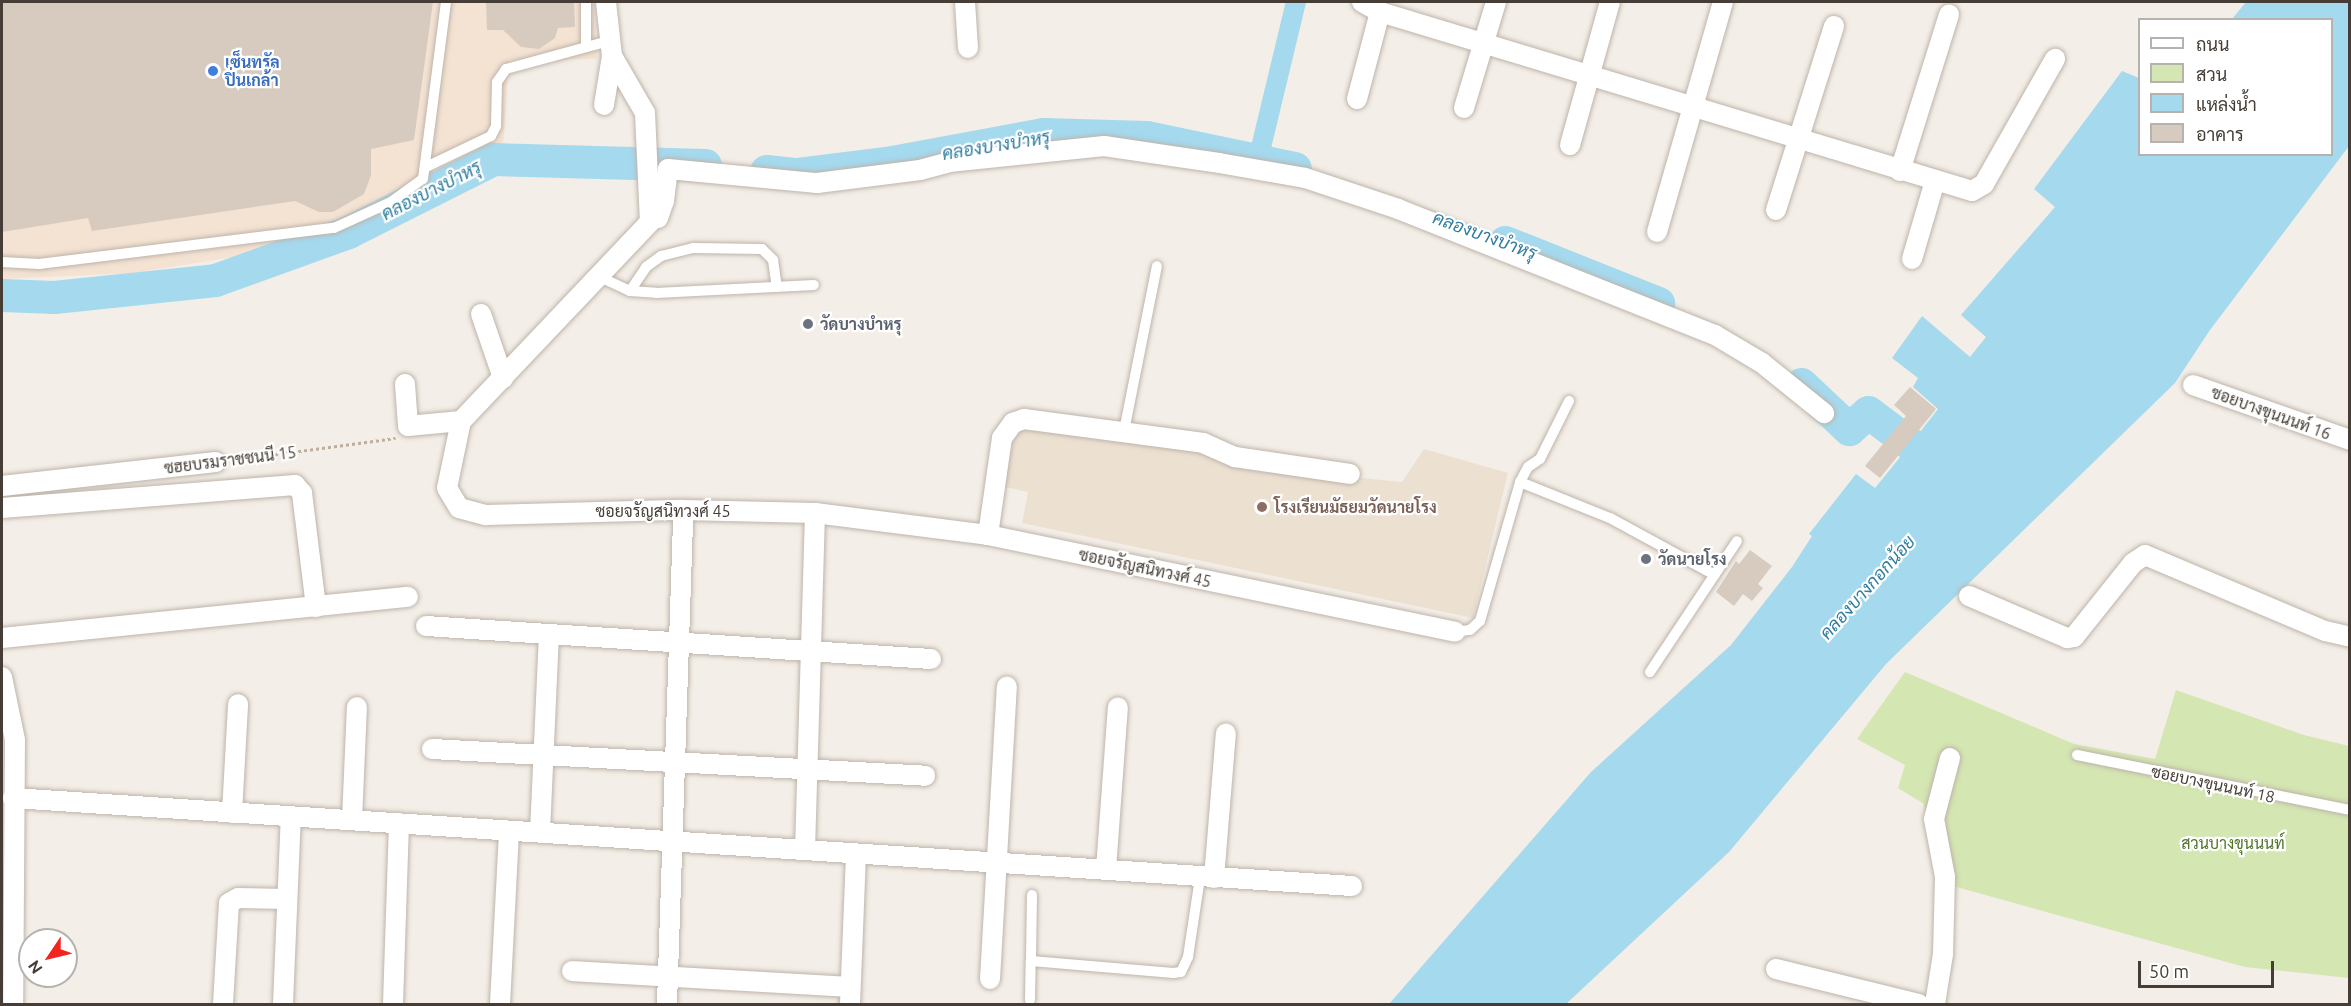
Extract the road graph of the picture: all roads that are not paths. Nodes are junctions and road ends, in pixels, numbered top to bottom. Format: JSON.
{"nodes":[{"id":1,"x":446,"y":2,"type":"edge"},
{"id":2,"x":586,"y":2,"type":"edge"},
{"id":3,"x":606,"y":2,"type":"edge"},
{"id":4,"x":965,"y":2,"type":"edge"},
{"id":5,"x":1362,"y":2,"type":"edge"},
{"id":6,"x":1496,"y":2,"type":"edge"},
{"id":7,"x":1610,"y":2,"type":"edge"},
{"id":8,"x":1723,"y":2,"type":"edge"},
{"id":9,"x":1380,"y":12,"type":"junction"},
{"id":10,"x":1949,"y":15,"type":"dead end"},
{"id":11,"x":1834,"y":26,"type":"dead end"},
{"id":12,"x":1486,"y":44,"type":"junction"},
{"id":13,"x":586,"y":47,"type":"junction"},
{"id":14,"x":968,"y":48,"type":"dead end"},
{"id":15,"x":611,"y":49,"type":"junction"},
{"id":16,"x":2055,"y":59,"type":"dead end"},
{"id":17,"x":1587,"y":75,"type":"junction"},
{"id":18,"x":1357,"y":99,"type":"dead end"},
{"id":19,"x":604,"y":105,"type":"dead end"},
{"id":20,"x":1693,"y":107,"type":"junction"},
{"id":21,"x":1464,"y":108,"type":"dead end"},
{"id":22,"x":1797,"y":139,"type":"junction"},
{"id":23,"x":1570,"y":145,"type":"dead end"},
{"id":24,"x":426,"y":167,"type":"junction"},
{"id":25,"x":1900,"y":171,"type":"junction"},
{"id":26,"x":1935,"y":181,"type":"junction"},
{"id":27,"x":1776,"y":210,"type":"dead end"},
{"id":28,"x":651,"y":219,"type":"junction"},
{"id":29,"x":1658,"y":232,"type":"dead end"},
{"id":30,"x":1912,"y":259,"type":"dead end"},
{"id":31,"x":2,"y":262,"type":"edge"},
{"id":32,"x":1157,"y":266,"type":"dead end"},
{"id":33,"x":600,"y":277,"type":"junction"},
{"id":34,"x":814,"y":285,"type":"dead end"},
{"id":35,"x":777,"y":287,"type":"junction"},
{"id":36,"x":630,"y":291,"type":"junction"},
{"id":37,"x":481,"y":314,"type":"dead end"},
{"id":38,"x":503,"y":378,"type":"junction"},
{"id":39,"x":405,"y":384,"type":"dead end"},
{"id":40,"x":2193,"y":385,"type":"dead end"},
{"id":41,"x":1569,"y":401,"type":"dead end"},
{"id":42,"x":1824,"y":413,"type":"dead end"},
{"id":43,"x":461,"y":421,"type":"junction"},
{"id":44,"x":1124,"y":431,"type":"junction"},
{"id":45,"x":2349,"y":440,"type":"edge"},
{"id":46,"x":216,"y":462,"type":"road end"},
{"id":47,"x":1350,"y":474,"type":"dead end"},
{"id":48,"x":1520,"y":482,"type":"junction"},
{"id":49,"x":2,"y":486,"type":"edge"},
{"id":50,"x":2,"y":508,"type":"edge"},
{"id":51,"x":683,"y":510,"type":"junction"},
{"id":52,"x":815,"y":513,"type":"junction"},
{"id":53,"x":988,"y":535,"type":"junction"},
{"id":54,"x":1737,"y":541,"type":"dead end"},
{"id":55,"x":1715,"y":575,"type":"junction"},
{"id":56,"x":1969,"y":596,"type":"dead end"},
{"id":57,"x":408,"y":597,"type":"dead end"},
{"id":58,"x":316,"y":607,"type":"junction"},
{"id":59,"x":426,"y":626,"type":"dead end"},
{"id":60,"x":1455,"y":632,"type":"joint"},
{"id":61,"x":549,"y":634,"type":"junction"},
{"id":62,"x":2349,"y":637,"type":"edge"},
{"id":63,"x":2,"y":638,"type":"edge"},
{"id":64,"x":679,"y":642,"type":"junction"},
{"id":65,"x":811,"y":652,"type":"junction"},
{"id":66,"x":931,"y":659,"type":"dead end"},
{"id":67,"x":1650,"y":672,"type":"dead end"},
{"id":68,"x":2,"y":677,"type":"edge"},
{"id":69,"x":1007,"y":686,"type":"dead end"},
{"id":70,"x":238,"y":704,"type":"dead end"},
{"id":71,"x":357,"y":707,"type":"dead end"},
{"id":72,"x":1118,"y":707,"type":"dead end"},
{"id":73,"x":1226,"y":733,"type":"dead end"},
{"id":74,"x":8,"y":740,"type":"edge"},
{"id":75,"x":432,"y":749,"type":"dead end"},
{"id":76,"x":544,"y":755,"type":"junction"},
{"id":77,"x":2077,"y":755,"type":"dead end"},
{"id":78,"x":1950,"y":758,"type":"dead end"},
{"id":79,"x":673,"y":762,"type":"junction"},
{"id":80,"x":807,"y":770,"type":"junction"},
{"id":81,"x":925,"y":776,"type":"dead end"},
{"id":82,"x":13,"y":798,"type":"junction"},
{"id":83,"x":2349,"y":810,"type":"edge"},
{"id":84,"x":232,"y":813,"type":"junction"},
{"id":85,"x":291,"y":817,"type":"junction"},
{"id":86,"x":352,"y":820,"type":"junction"},
{"id":87,"x":399,"y":823,"type":"junction"},
{"id":88,"x":509,"y":831,"type":"junction"},
{"id":89,"x":540,"y":832,"type":"junction"},
{"id":90,"x":671,"y":840,"type":"junction"},
{"id":91,"x":805,"y":850,"type":"junction"},
{"id":92,"x":856,"y":854,"type":"junction"},
{"id":93,"x":998,"y":864,"type":"junction"},
{"id":94,"x":1106,"y":869,"type":"junction"},
{"id":95,"x":1207,"y":878,"type":"junction"},
{"id":96,"x":1352,"y":886,"type":"dead end"},
{"id":97,"x":1032,"y":895,"type":"dead end"},
{"id":98,"x":286,"y":899,"type":"junction"},
{"id":99,"x":1031,"y":961,"type":"junction"},
{"id":100,"x":1776,"y":969,"type":"dead end"},
{"id":101,"x":572,"y":971,"type":"dead end"},
{"id":102,"x":668,"y":977,"type":"junction"},
{"id":103,"x":990,"y":979,"type":"dead end"},
{"id":104,"x":850,"y":996,"type":"edge"},
{"id":105,"x":1030,"y":1000,"type":"dead end"},
{"id":106,"x":13,"y":1005,"type":"edge"},
{"id":107,"x":222,"y":1005,"type":"edge"},
{"id":108,"x":283,"y":1005,"type":"edge"},
{"id":109,"x":393,"y":1005,"type":"edge"},
{"id":110,"x":500,"y":1005,"type":"edge"},
{"id":111,"x":667,"y":1005,"type":"edge"},
{"id":112,"x":1918,"y":1005,"type":"edge"},
{"id":113,"x":1935,"y":1005,"type":"edge"}],
"edges":[{"from":1,"to":24,"type":"lane"},
{"from":2,"to":13,"type":"lane"},
{"from":3,"to":15,"type":"street"},
{"from":4,"to":14,"type":"street"},
{"from":5,"to":9,"type":"street"},
{"from":6,"to":12,"type":"street"},
{"from":7,"to":17,"type":"street"},
{"from":8,"to":20,"type":"street"},
{"from":9,"to":12,"type":"street"},
{"from":9,"to":18,"type":"street"},
{"from":10,"to":25,"type":"street"},
{"from":11,"to":22,"type":"street"},
{"from":12,"to":17,"type":"street"},
{"from":12,"to":21,"type":"street"},
{"from":13,"to":15,"type":"lane"},
{"from":13,"to":24,"type":"lane"},
{"from":15,"to":19,"type":"street"},
{"from":15,"to":28,"type":"street"},
{"from":16,"to":26,"type":"street"},
{"from":17,"to":20,"type":"street"},
{"from":17,"to":23,"type":"street"},
{"from":20,"to":22,"type":"street"},
{"from":20,"to":29,"type":"street"},
{"from":22,"to":25,"type":"street"},
{"from":22,"to":27,"type":"street"},
{"from":24,"to":31,"type":"lane"},
{"from":25,"to":26,"type":"street"},
{"from":26,"to":30,"type":"street"},
{"from":28,"to":33,"type":"street"},
{"from":28,"to":42,"type":"street"},
{"from":32,"to":44,"type":"lane"},
{"from":33,"to":36,"type":"lane"},
{"from":33,"to":38,"type":"street"},
{"from":34,"to":35,"type":"lane"},
{"from":35,"to":36,"type":"lane"},
{"from":35,"to":36,"type":"lane"},
{"from":37,"to":38,"type":"street"},
{"from":38,"to":43,"type":"street"},
{"from":39,"to":43,"type":"street"},
{"from":40,"to":45,"type":"street","name":"ซอยบางขุนนนท์ 16"},
{"from":41,"to":48,"type":"lane"},
{"from":43,"to":51,"type":"street","name":"ซอยจรัญสนิทวงศ์ 45"},
{"from":44,"to":47,"type":"street"},
{"from":44,"to":53,"type":"street"},
{"from":46,"to":49,"type":"street","name":"ซฮยบรมราชชนนี 15"},
{"from":48,"to":55,"type":"lane"},
{"from":48,"to":60,"type":"lane"},
{"from":50,"to":58,"type":"street"},
{"from":51,"to":52,"type":"street","name":"ซอยจรัญสนิทวงศ์ 45"},
{"from":51,"to":64,"type":"street"},
{"from":52,"to":53,"type":"street","name":"ซอยจรัญสนิทวงศ์ 45"},
{"from":52,"to":65,"type":"street"},
{"from":53,"to":60,"type":"street","name":"ซอยจรัญสนิทวงศ์ 45"},
{"from":54,"to":55,"type":"lane"},
{"from":55,"to":67,"type":"lane"},
{"from":56,"to":62,"type":"street"},
{"from":57,"to":58,"type":"street"},
{"from":58,"to":63,"type":"street"},
{"from":59,"to":61,"type":"street"},
{"from":61,"to":64,"type":"street"},
{"from":61,"to":76,"type":"street"},
{"from":64,"to":65,"type":"street"},
{"from":64,"to":79,"type":"street"},
{"from":65,"to":66,"type":"street"},
{"from":65,"to":80,"type":"street"},
{"from":68,"to":74,"type":"street"},
{"from":69,"to":93,"type":"street"},
{"from":70,"to":84,"type":"street"},
{"from":71,"to":86,"type":"street"},
{"from":72,"to":94,"type":"street"},
{"from":73,"to":95,"type":"street"},
{"from":74,"to":82,"type":"street"},
{"from":75,"to":76,"type":"street"},
{"from":76,"to":79,"type":"street"},
{"from":76,"to":89,"type":"street"},
{"from":77,"to":83,"type":"lane","name":"ซอยบางขุนนนท์ 18"},
{"from":78,"to":113,"type":"street"},
{"from":79,"to":80,"type":"street"},
{"from":79,"to":90,"type":"street"},
{"from":80,"to":81,"type":"street"},
{"from":80,"to":91,"type":"street"},
{"from":82,"to":84,"type":"street"},
{"from":82,"to":106,"type":"street"},
{"from":84,"to":85,"type":"street"},
{"from":85,"to":86,"type":"street"},
{"from":85,"to":98,"type":"street"},
{"from":86,"to":87,"type":"street"},
{"from":87,"to":88,"type":"street"},
{"from":87,"to":109,"type":"street"},
{"from":88,"to":89,"type":"street"},
{"from":88,"to":110,"type":"street"},
{"from":89,"to":90,"type":"street"},
{"from":90,"to":91,"type":"street"},
{"from":90,"to":102,"type":"street"},
{"from":91,"to":92,"type":"street"},
{"from":92,"to":93,"type":"street"},
{"from":92,"to":104,"type":"street"},
{"from":93,"to":94,"type":"street"},
{"from":93,"to":103,"type":"street"},
{"from":94,"to":95,"type":"street"},
{"from":95,"to":96,"type":"street"},
{"from":95,"to":99,"type":"lane"},
{"from":97,"to":99,"type":"lane"},
{"from":98,"to":107,"type":"street"},
{"from":98,"to":108,"type":"street"},
{"from":99,"to":105,"type":"lane"},
{"from":100,"to":112,"type":"street"},
{"from":101,"to":102,"type":"street"},
{"from":102,"to":104,"type":"street"},
{"from":102,"to":111,"type":"street"}]}
